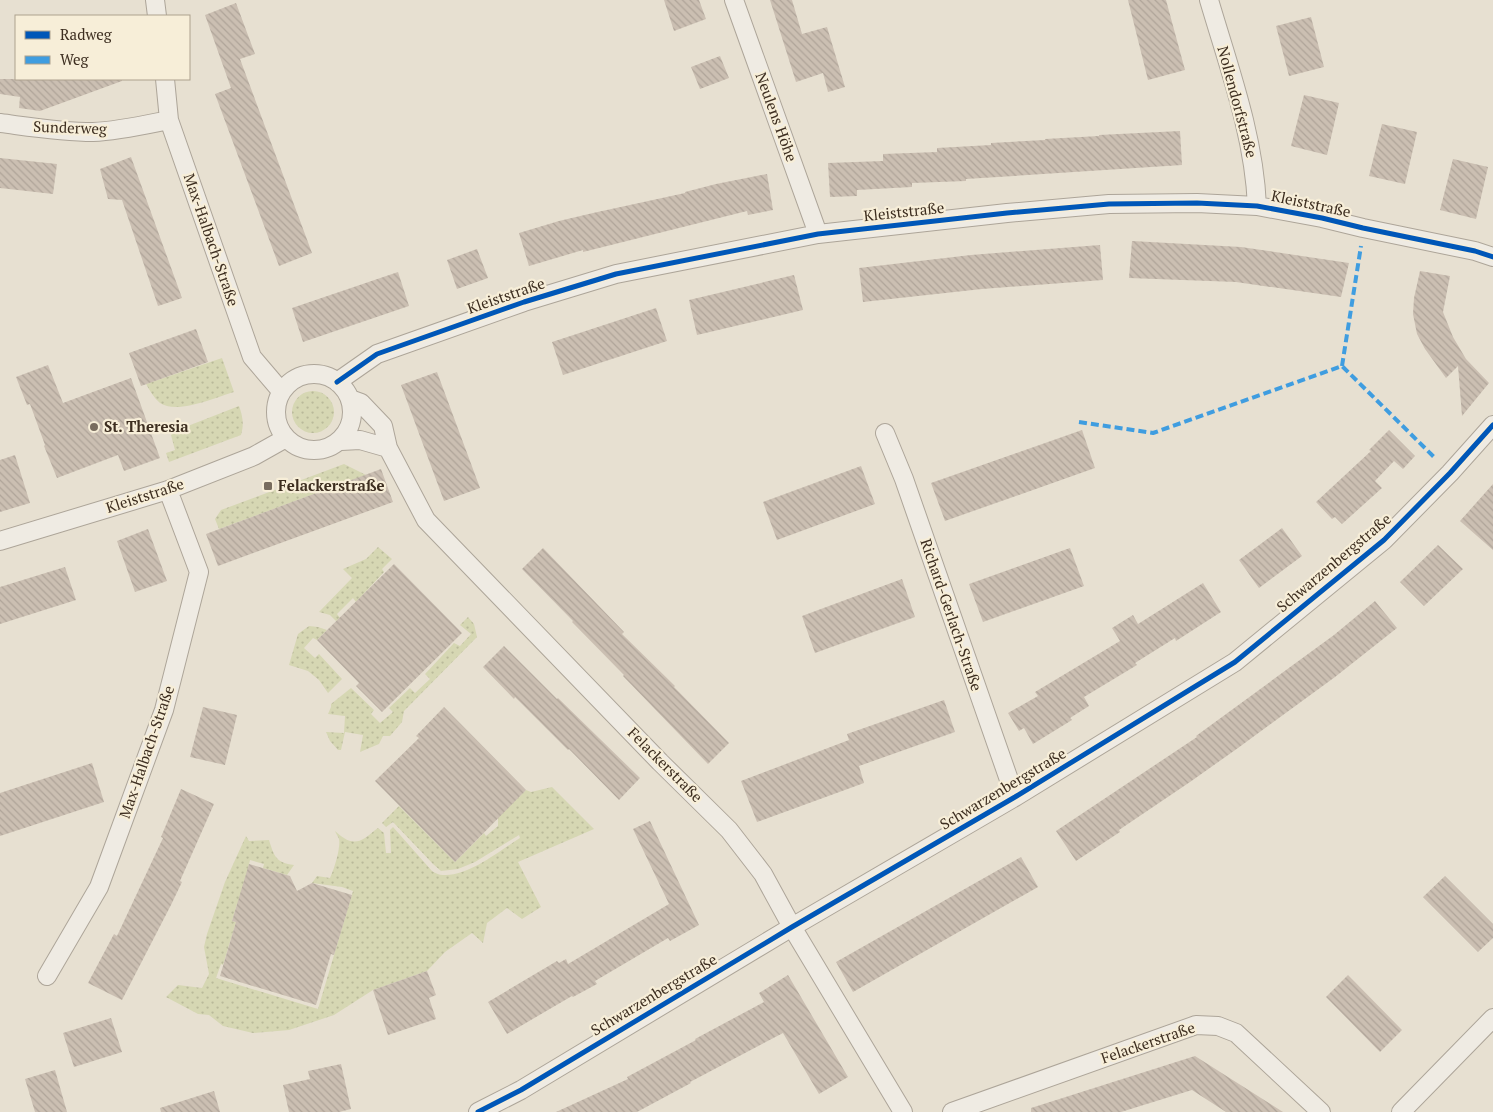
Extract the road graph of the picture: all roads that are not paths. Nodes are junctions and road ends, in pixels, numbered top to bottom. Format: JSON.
{"nodes":[{"id":1,"x":155,"y":0,"type":"edge"},
{"id":2,"x":734,"y":0,"type":"edge"},
{"id":3,"x":1209,"y":0,"type":"edge"},
{"id":4,"x":157,"y":15,"type":"edge"},
{"id":5,"x":165,"y":80,"type":"edge"},
{"id":6,"x":169,"y":120,"type":"junction"},
{"id":7,"x":0,"y":123,"type":"edge"},
{"id":8,"x":1257,"y":206,"type":"junction"},
{"id":9,"x":818,"y":234,"type":"junction"},
{"id":10,"x":1493,"y":257,"type":"edge"},
{"id":11,"x":337,"y":382,"type":"junction"},
{"id":12,"x":281,"y":391,"type":"junction"},
{"id":13,"x":350,"y":399,"type":"junction"},
{"id":14,"x":1493,"y":425,"type":"edge"},
{"id":15,"x":885,"y":433,"type":"dead end"},
{"id":16,"x":286,"y":438,"type":"junction"},
{"id":17,"x":341,"y":440,"type":"junction"},
{"id":18,"x":388,"y":448,"type":"junction"},
{"id":19,"x":168,"y":490,"type":"junction"},
{"id":20,"x":0,"y":541,"type":"edge"},
{"id":21,"x":1015,"y":797,"type":"junction"},
{"id":22,"x":792,"y":927,"type":"junction"},
{"id":23,"x":47,"y":976,"type":"dead end"},
{"id":24,"x":1493,"y":1018,"type":"edge"},
{"id":25,"x":478,"y":1112,"type":"edge"},
{"id":26,"x":904,"y":1112,"type":"edge"},
{"id":27,"x":952,"y":1112,"type":"edge"},
{"id":28,"x":1321,"y":1112,"type":"edge"},
{"id":29,"x":1401,"y":1112,"type":"edge"}],
"edges":[{"from":1,"to":4,"type":"street"},
{"from":2,"to":9,"type":"street","name":"Neulens Höhe"},
{"from":3,"to":8,"type":"street","name":"Nollendorfstraße"},
{"from":5,"to":6,"type":"street","name":"Max-Halbach-Straße"},
{"from":6,"to":7,"type":"street","name":"Sunderweg"},
{"from":6,"to":12,"type":"street","name":"Max-Halbach-Straße"},
{"from":8,"to":9,"type":"street","name":"Kleiststraße"},
{"from":8,"to":10,"type":"street","name":"Kleiststraße"},
{"from":9,"to":11,"type":"street","name":"Kleiststraße"},
{"from":11,"to":12,"type":"street"},
{"from":11,"to":13,"type":"street"},
{"from":12,"to":16,"type":"street"},
{"from":13,"to":17,"type":"street"},
{"from":13,"to":18,"type":"street","name":"Felackerstraße"},
{"from":14,"to":21,"type":"street","name":"Schwarzenbergstraße"},
{"from":15,"to":21,"type":"street","name":"Richard-Gerlach-Straße"},
{"from":16,"to":17,"type":"street"},
{"from":16,"to":19,"type":"street","name":"Kleiststraße"},
{"from":17,"to":18,"type":"street"},
{"from":18,"to":22,"type":"street","name":"Felackerstraße"},
{"from":19,"to":20,"type":"street","name":"Kleiststraße"},
{"from":19,"to":23,"type":"street","name":"Max-Halbach-Straße"},
{"from":21,"to":22,"type":"street","name":"Schwarzenbergstraße"},
{"from":22,"to":25,"type":"street","name":"Schwarzenbergstraße"},
{"from":22,"to":26,"type":"street","name":"Felackerstraße"},
{"from":24,"to":29,"type":"street"},
{"from":27,"to":28,"type":"street","name":"Felackerstraße"}]}
